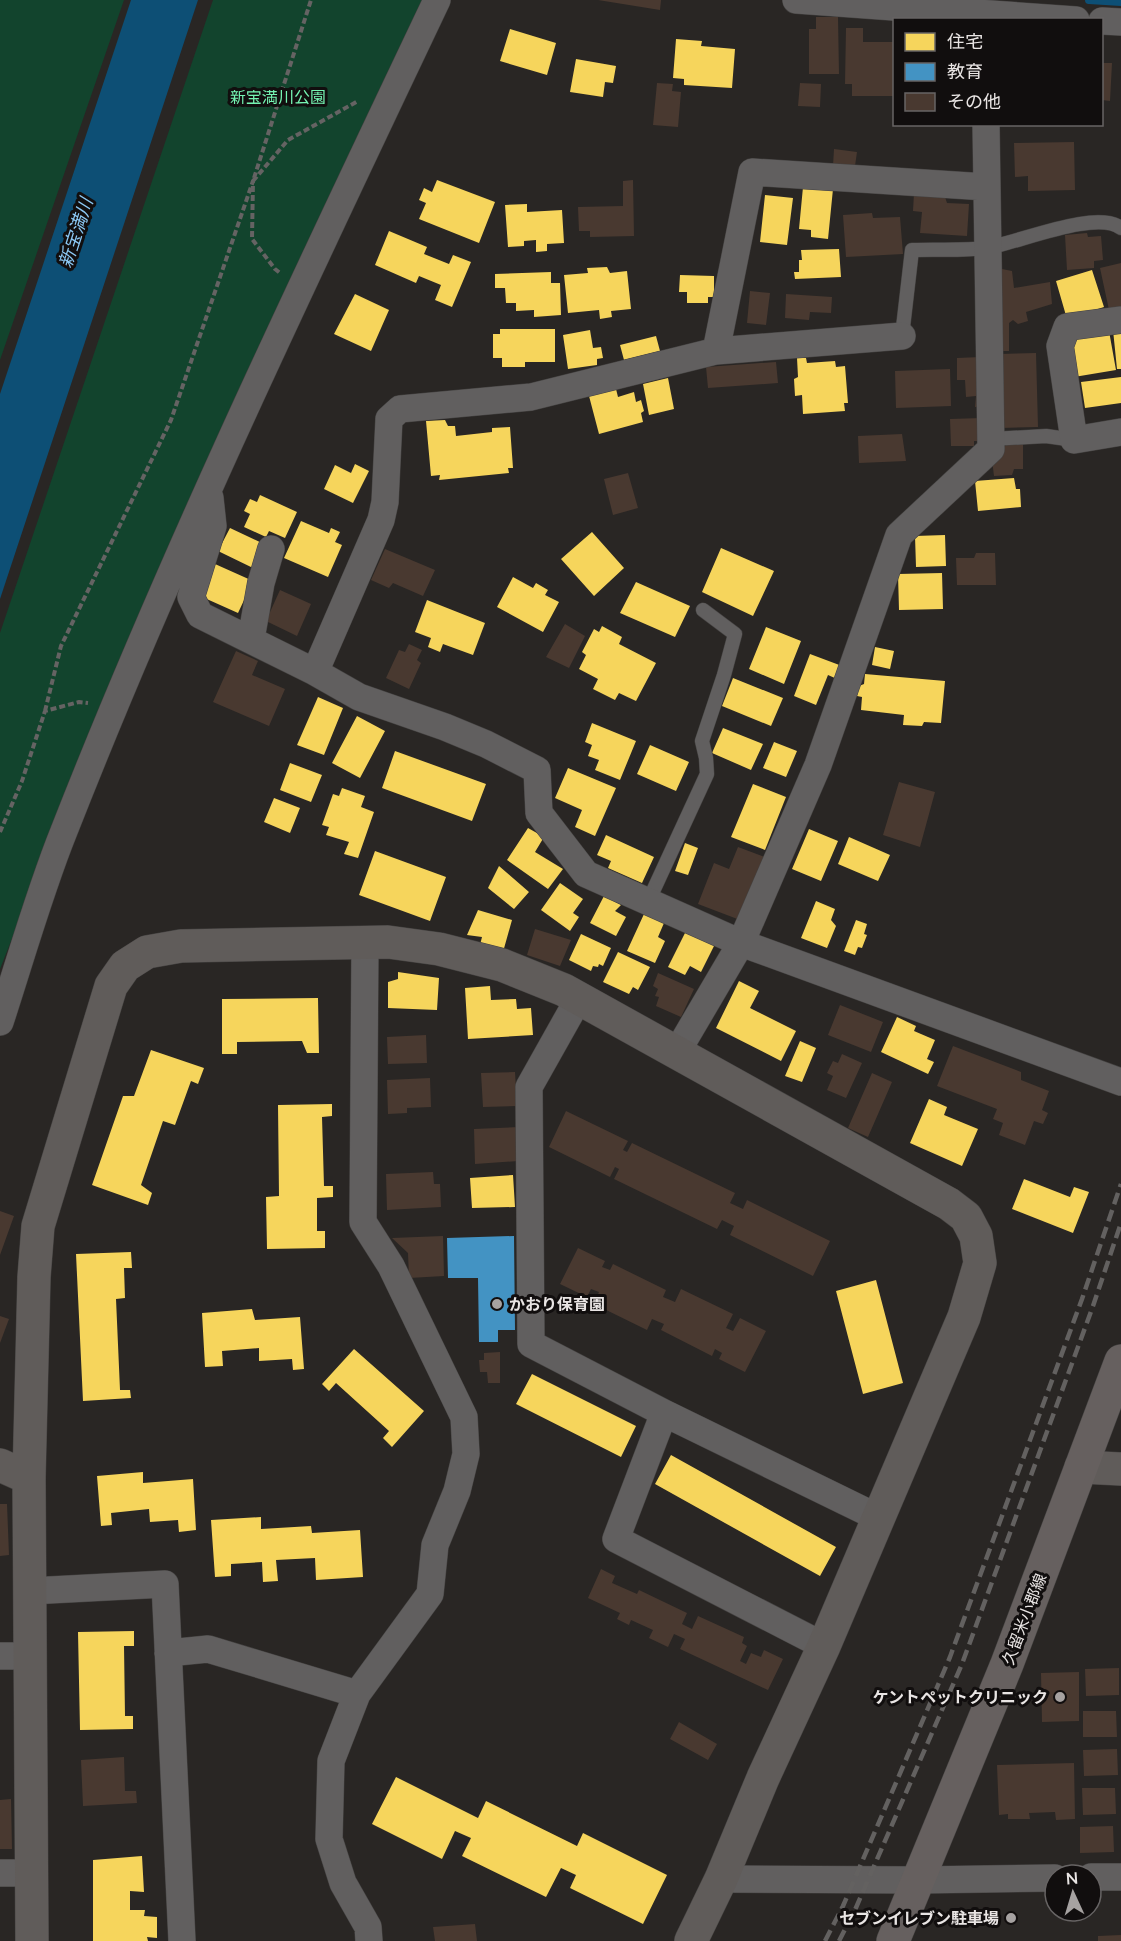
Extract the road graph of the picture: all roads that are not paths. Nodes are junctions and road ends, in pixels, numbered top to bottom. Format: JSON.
{"nodes":[{"id":1,"x":436,"y":0,"type":"edge"},
{"id":2,"x":796,"y":0,"type":"edge"},
{"id":3,"x":986,"y":17,"type":"edge"},
{"id":4,"x":1016,"y":18,"type":"edge"},
{"id":5,"x":1103,"y":21,"type":"edge"},
{"id":6,"x":1121,"y":22,"type":"edge"},
{"id":7,"x":986,"y":126,"type":"edge"},
{"id":8,"x":986,"y":187,"type":"junction"},
{"id":9,"x":1121,"y":228,"type":"edge"},
{"id":10,"x":986,"y":248,"type":"junction"},
{"id":11,"x":1121,"y":320,"type":"edge"},
{"id":12,"x":902,"y":336,"type":"joint"},
{"id":13,"x":716,"y":351,"type":"junction"},
{"id":14,"x":1121,"y":432,"type":"edge"},
{"id":15,"x":991,"y":439,"type":"junction"},
{"id":16,"x":1074,"y":440,"type":"junction"},
{"id":17,"x":209,"y":489,"type":"junction"},
{"id":18,"x":271,"y":549,"type":"dead end"},
{"id":19,"x":703,"y":610,"type":"dead end"},
{"id":20,"x":251,"y":639,"type":"junction"},
{"id":21,"x":315,"y":672,"type":"junction"},
{"id":22,"x":648,"y":902,"type":"junction"},
{"id":23,"x":365,"y":943,"type":"junction"},
{"id":24,"x":741,"y":943,"type":"junction"},
{"id":25,"x":579,"y":998,"type":"junction"},
{"id":26,"x":0,"y":1022,"type":"edge"},
{"id":27,"x":677,"y":1052,"type":"junction"},
{"id":28,"x":1121,"y":1082,"type":"edge"},
{"id":29,"x":1121,"y":1361,"type":"edge"},
{"id":30,"x":664,"y":1413,"type":"junction"},
{"id":31,"x":1081,"y":1467,"type":"junction"},
{"id":32,"x":1121,"y":1469,"type":"edge"},
{"id":33,"x":14,"y":1471,"type":"edge"},
{"id":34,"x":879,"y":1518,"type":"junction"},
{"id":35,"x":30,"y":1591,"type":"junction"},
{"id":36,"x":824,"y":1646,"type":"junction"},
{"id":37,"x":168,"y":1653,"type":"junction"},
{"id":38,"x":15,"y":1656,"type":"edge"},
{"id":39,"x":357,"y":1694,"type":"junction"},
{"id":40,"x":32,"y":1873,"type":"junction"},
{"id":41,"x":0,"y":1874,"type":"edge"},
{"id":42,"x":1103,"y":1877,"type":"edge"},
{"id":43,"x":1121,"y":1877,"type":"edge"},
{"id":44,"x":1043,"y":1878,"type":"edge"},
{"id":45,"x":721,"y":1879,"type":"junction"},
{"id":46,"x":919,"y":1880,"type":"junction"},
{"id":47,"x":32,"y":1941,"type":"edge"},
{"id":48,"x":182,"y":1941,"type":"edge"},
{"id":49,"x":369,"y":1941,"type":"edge"},
{"id":50,"x":691,"y":1941,"type":"edge"},
{"id":51,"x":893,"y":1941,"type":"edge"}],
"edges":[{"from":1,"to":17,"type":"street"},
{"from":2,"to":3,"type":"street"},
{"from":3,"to":4,"type":"street"},
{"from":5,"to":6,"type":"street"},
{"from":7,"to":8,"type":"street"},
{"from":8,"to":10,"type":"street"},
{"from":8,"to":13,"type":"street"},
{"from":9,"to":10,"type":"lane"},
{"from":10,"to":12,"type":"lane"},
{"from":10,"to":15,"type":"street"},
{"from":11,"to":16,"type":"street"},
{"from":12,"to":13,"type":"street"},
{"from":13,"to":21,"type":"street"},
{"from":14,"to":16,"type":"street"},
{"from":15,"to":16,"type":"lane"},
{"from":15,"to":24,"type":"street"},
{"from":17,"to":20,"type":"street"},
{"from":17,"to":26,"type":"street"},
{"from":18,"to":20,"type":"street"},
{"from":19,"to":22,"type":"lane"},
{"from":20,"to":21,"type":"street"},
{"from":21,"to":22,"type":"street"},
{"from":22,"to":24,"type":"street"},
{"from":23,"to":25,"type":"street"},
{"from":23,"to":33,"type":"street"},
{"from":23,"to":39,"type":"street"},
{"from":24,"to":27,"type":"street"},
{"from":24,"to":28,"type":"street"},
{"from":25,"to":27,"type":"street"},
{"from":25,"to":30,"type":"street"},
{"from":27,"to":34,"type":"street"},
{"from":29,"to":31,"type":"main road","name":"久留米小郡線"},
{"from":30,"to":34,"type":"street"},
{"from":30,"to":36,"type":"street"},
{"from":31,"to":32,"type":"street"},
{"from":31,"to":46,"type":"main road","name":"久留米小郡線"},
{"from":33,"to":35,"type":"street"},
{"from":34,"to":36,"type":"street"},
{"from":35,"to":37,"type":"street"},
{"from":35,"to":38,"type":"street"},
{"from":36,"to":45,"type":"street"},
{"from":37,"to":39,"type":"street"},
{"from":37,"to":48,"type":"street"},
{"from":38,"to":40,"type":"street"},
{"from":39,"to":49,"type":"street"},
{"from":40,"to":41,"type":"street"},
{"from":40,"to":47,"type":"street"},
{"from":42,"to":43,"type":"street"},
{"from":44,"to":46,"type":"street"},
{"from":45,"to":46,"type":"street"},
{"from":45,"to":50,"type":"street"},
{"from":46,"to":51,"type":"main road","name":"久留米小郡線"}]}
